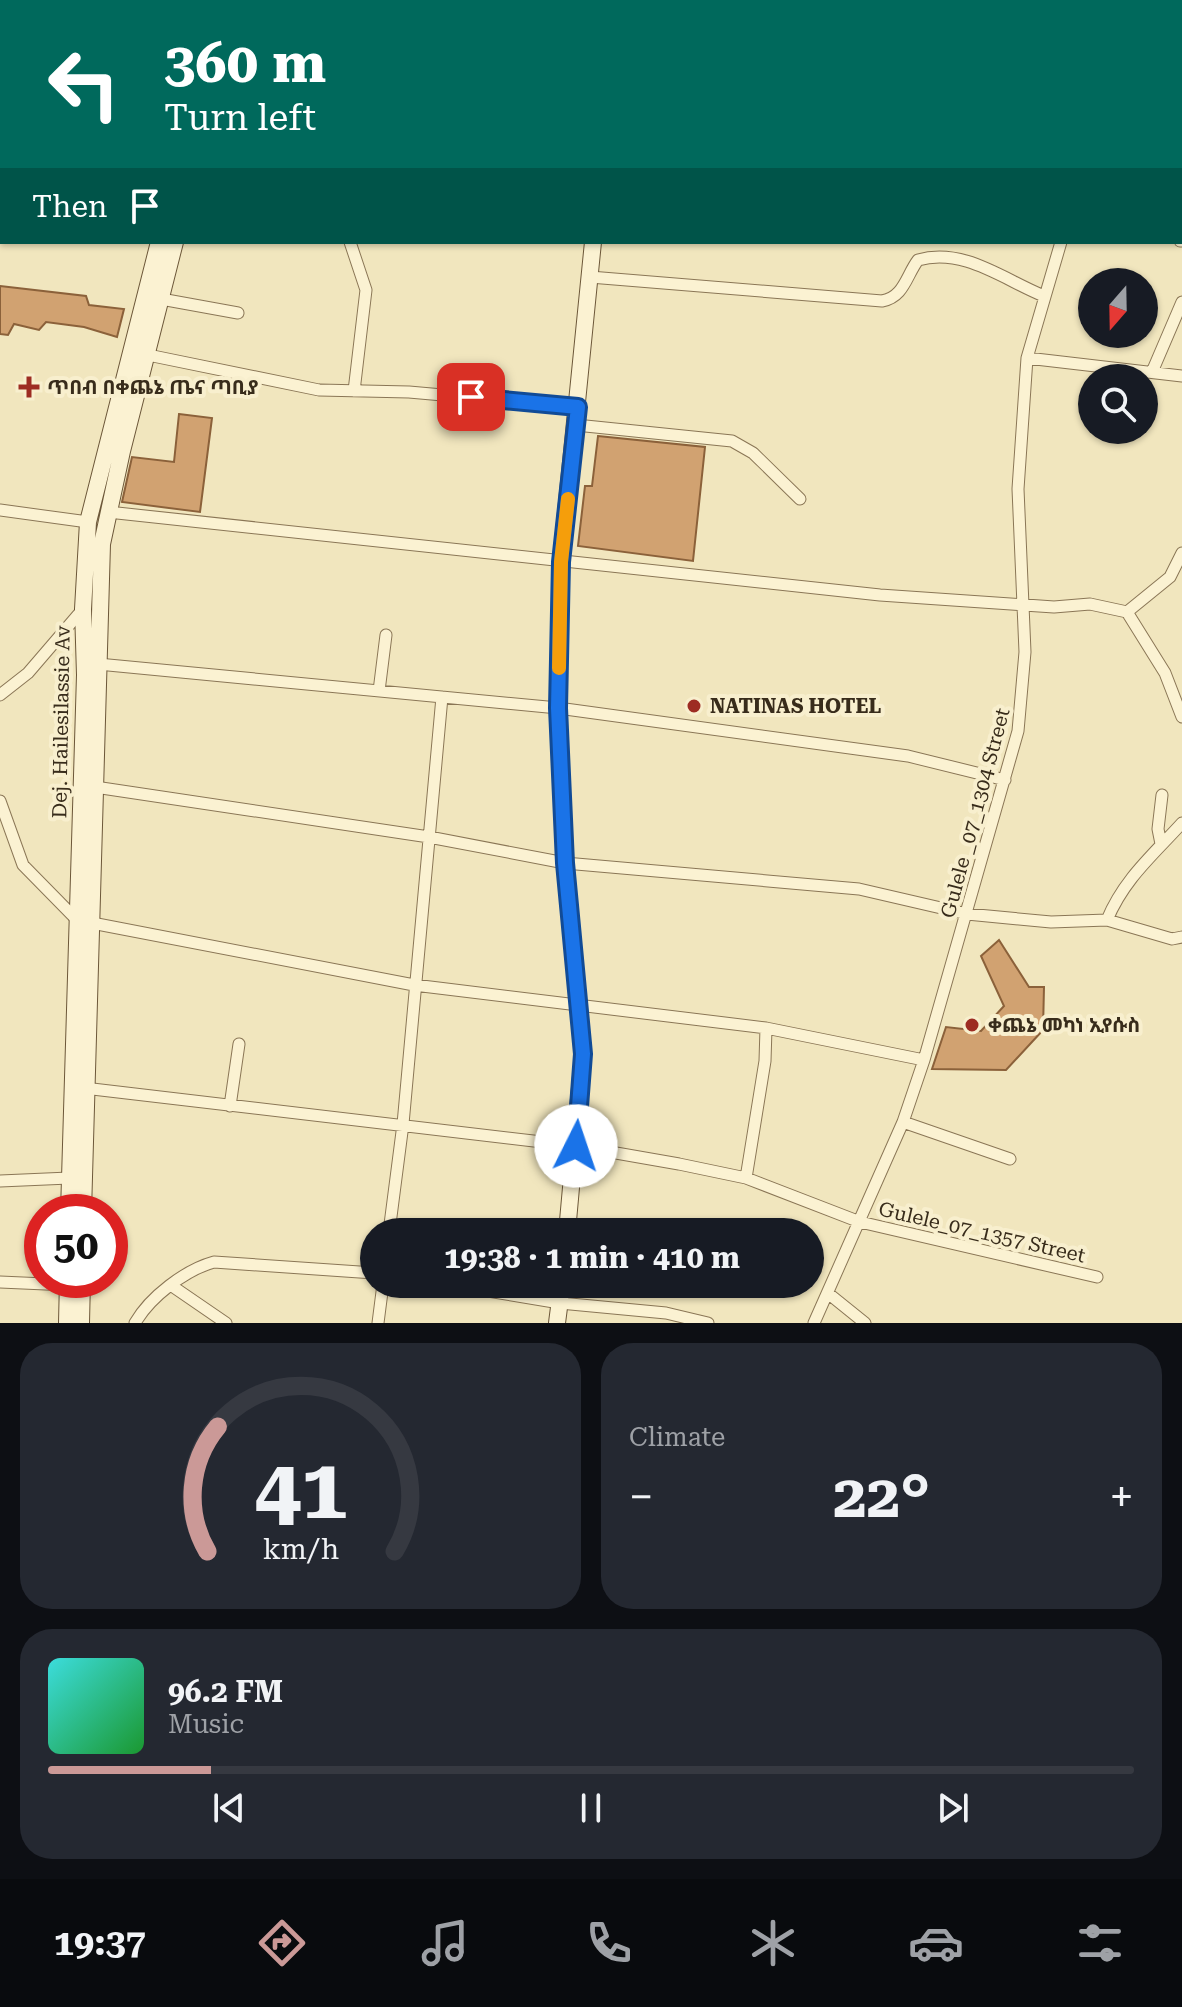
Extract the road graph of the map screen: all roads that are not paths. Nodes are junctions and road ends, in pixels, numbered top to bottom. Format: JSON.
{"nodes":[{"id":1,"x":158,"y":244,"type":"edge"},
{"id":2,"x":175,"y":244,"type":"edge"},
{"id":3,"x":351,"y":244,"type":"edge"},
{"id":4,"x":593,"y":244,"type":"edge"},
{"id":5,"x":1060,"y":244,"type":"edge"},
{"id":6,"x":590,"y":277,"type":"junction"},
{"id":7,"x":1044,"y":296,"type":"junction"},
{"id":8,"x":161,"y":299,"type":"junction"},
{"id":9,"x":1182,"y":302,"type":"edge"},
{"id":10,"x":238,"y":313,"type":"dead end"},
{"id":11,"x":148,"y":355,"type":"junction"},
{"id":12,"x":1027,"y":358,"type":"junction"},
{"id":13,"x":1081,"y":364,"type":"edge"},
{"id":14,"x":1155,"y":364,"type":"edge"},
{"id":15,"x":1158,"y":373,"type":"edge"},
{"id":16,"x":1182,"y":376,"type":"edge"},
{"id":17,"x":354,"y":391,"type":"junction"},
{"id":18,"x":578,"y":407,"type":"junction"},
{"id":19,"x":576,"y":425,"type":"junction"},
{"id":20,"x":800,"y":499,"type":"dead end"},
{"id":21,"x":0,"y":510,"type":"edge"},
{"id":22,"x":108,"y":512,"type":"junction"},
{"id":23,"x":88,"y":522,"type":"junction"},
{"id":24,"x":1182,"y":553,"type":"edge"},
{"id":25,"x":561,"y":562,"type":"junction"},
{"id":26,"x":1022,"y":603,"type":"junction"},
{"id":27,"x":83,"y":609,"type":"junction"},
{"id":28,"x":1127,"y":612,"type":"junction"},
{"id":29,"x":386,"y":635,"type":"dead end"},
{"id":30,"x":98,"y":664,"type":"junction"},
{"id":31,"x":379,"y":691,"type":"junction"},
{"id":32,"x":0,"y":695,"type":"edge"},
{"id":33,"x":442,"y":697,"type":"junction"},
{"id":34,"x":558,"y":708,"type":"junction"},
{"id":35,"x":1182,"y":717,"type":"edge"},
{"id":36,"x":1005,"y":780,"type":"junction"},
{"id":37,"x":95,"y":787,"type":"junction"},
{"id":38,"x":1162,"y":795,"type":"dead end"},
{"id":39,"x":0,"y":801,"type":"edge"},
{"id":40,"x":1182,"y":823,"type":"edge"},
{"id":41,"x":429,"y":837,"type":"junction"},
{"id":42,"x":1161,"y":844,"type":"junction"},
{"id":43,"x":565,"y":863,"type":"junction"},
{"id":44,"x":967,"y":914,"type":"junction"},
{"id":45,"x":1107,"y":920,"type":"junction"},
{"id":46,"x":85,"y":922,"type":"junction"},
{"id":47,"x":1182,"y":937,"type":"edge"},
{"id":48,"x":414,"y":985,"type":"junction"},
{"id":49,"x":579,"y":1005,"type":"junction"},
{"id":50,"x":766,"y":1028,"type":"junction"},
{"id":51,"x":239,"y":1044,"type":"dead end"},
{"id":52,"x":924,"y":1060,"type":"junction"},
{"id":53,"x":84,"y":1088,"type":"junction"},
{"id":54,"x":230,"y":1106,"type":"junction"},
{"id":55,"x":903,"y":1122,"type":"junction"},
{"id":56,"x":403,"y":1124,"type":"junction"},
{"id":57,"x":576,"y":1146,"type":"junction"},
{"id":58,"x":1010,"y":1159,"type":"dead end"},
{"id":59,"x":69,"y":1178,"type":"junction"},
{"id":60,"x":746,"y":1178,"type":"junction"},
{"id":61,"x":0,"y":1181,"type":"edge"},
{"id":62,"x":69,"y":1194,"type":"edge"},
{"id":63,"x":83,"y":1194,"type":"edge"},
{"id":64,"x":391,"y":1218,"type":"edge"},
{"id":65,"x":568,"y":1218,"type":"edge"},
{"id":66,"x":860,"y":1222,"type":"junction"},
{"id":67,"x":360,"y":1272,"type":"edge"},
{"id":68,"x":1097,"y":1277,"type":"dead end"},
{"id":69,"x":0,"y":1282,"type":"edge"},
{"id":70,"x":24,"y":1282,"type":"edge"},
{"id":71,"x":172,"y":1286,"type":"junction"},
{"id":72,"x":829,"y":1294,"type":"junction"},
{"id":73,"x":71,"y":1298,"type":"edge"},
{"id":74,"x":76,"y":1298,"type":"edge"},
{"id":75,"x":381,"y":1298,"type":"edge"},
{"id":76,"x":530,"y":1298,"type":"edge"},
{"id":77,"x":561,"y":1298,"type":"edge"},
{"id":78,"x":560,"y":1303,"type":"junction"},
{"id":79,"x":67,"y":1323,"type":"edge"},
{"id":80,"x":81,"y":1323,"type":"edge"},
{"id":81,"x":135,"y":1323,"type":"edge"},
{"id":82,"x":226,"y":1323,"type":"edge"},
{"id":83,"x":378,"y":1323,"type":"edge"},
{"id":84,"x":557,"y":1323,"type":"edge"},
{"id":85,"x":708,"y":1323,"type":"edge"},
{"id":86,"x":814,"y":1323,"type":"edge"},
{"id":87,"x":865,"y":1323,"type":"edge"}],
"edges":[{"from":1,"to":23,"type":"main road","name":"Dej. Hailesilassie Av"},
{"from":2,"to":8,"type":"main road"},
{"from":3,"to":17,"type":"street"},
{"from":4,"to":6,"type":"main road"},
{"from":5,"to":7,"type":"street","name":"Gulele _07_1304 Street"},
{"from":6,"to":7,"type":"street"},
{"from":6,"to":18,"type":"main road"},
{"from":7,"to":12,"type":"street","name":"Gulele _07_1304 Street"},
{"from":8,"to":10,"type":"street"},
{"from":8,"to":11,"type":"main road"},
{"from":9,"to":14,"type":"street"},
{"from":11,"to":17,"type":"street"},
{"from":11,"to":22,"type":"main road"},
{"from":12,"to":13,"type":"street"},
{"from":12,"to":26,"type":"street","name":"Gulele _07_1304 Street"},
{"from":15,"to":16,"type":"street"},
{"from":17,"to":18,"type":"street"},
{"from":18,"to":19,"type":"main road"},
{"from":19,"to":20,"type":"street"},
{"from":19,"to":25,"type":"main road"},
{"from":21,"to":23,"type":"street"},
{"from":22,"to":25,"type":"street"},
{"from":22,"to":30,"type":"main road"},
{"from":23,"to":27,"type":"main road","name":"Dej. Hailesilassie Av"},
{"from":24,"to":28,"type":"street"},
{"from":25,"to":26,"type":"street"},
{"from":25,"to":34,"type":"main road"},
{"from":26,"to":28,"type":"street"},
{"from":26,"to":36,"type":"street","name":"Gulele _07_1304 Street"},
{"from":27,"to":32,"type":"street"},
{"from":27,"to":46,"type":"main road","name":"Dej. Hailesilassie Av"},
{"from":28,"to":35,"type":"street"},
{"from":29,"to":31,"type":"street"},
{"from":30,"to":31,"type":"street"},
{"from":30,"to":37,"type":"main road"},
{"from":31,"to":33,"type":"street"},
{"from":33,"to":34,"type":"street"},
{"from":33,"to":41,"type":"street"},
{"from":34,"to":36,"type":"street"},
{"from":34,"to":43,"type":"main road"},
{"from":36,"to":44,"type":"street","name":"Gulele _07_1304 Street"},
{"from":37,"to":41,"type":"street"},
{"from":37,"to":46,"type":"main road"},
{"from":38,"to":42,"type":"street"},
{"from":39,"to":46,"type":"street"},
{"from":40,"to":42,"type":"street"},
{"from":41,"to":43,"type":"street"},
{"from":41,"to":48,"type":"street"},
{"from":42,"to":45,"type":"street"},
{"from":43,"to":44,"type":"street"},
{"from":43,"to":49,"type":"main road"},
{"from":44,"to":45,"type":"street"},
{"from":44,"to":52,"type":"street","name":"Gulele _07_1304 Street"},
{"from":45,"to":47,"type":"street"},
{"from":46,"to":48,"type":"street"},
{"from":46,"to":53,"type":"main road"},
{"from":46,"to":59,"type":"main road","name":"Dej. Hailesilassie Av"},
{"from":48,"to":49,"type":"street"},
{"from":48,"to":56,"type":"street"},
{"from":49,"to":50,"type":"street"},
{"from":49,"to":57,"type":"main road"},
{"from":50,"to":52,"type":"street"},
{"from":50,"to":60,"type":"street"},
{"from":51,"to":54,"type":"street"},
{"from":52,"to":55,"type":"street","name":"Gulele _07_1304 Street"},
{"from":53,"to":54,"type":"street","name":"Gulele_07_1357 Street"},
{"from":53,"to":63,"type":"main road"},
{"from":54,"to":56,"type":"street","name":"Gulele_07_1357 Street"},
{"from":55,"to":58,"type":"street"},
{"from":55,"to":66,"type":"street","name":"Gulele _07_1304 Street"},
{"from":56,"to":57,"type":"street","name":"Gulele_07_1357 Street"},
{"from":56,"to":64,"type":"street"},
{"from":57,"to":60,"type":"street","name":"Gulele_07_1357 Street"},
{"from":57,"to":65,"type":"main road"},
{"from":59,"to":61,"type":"street"},
{"from":59,"to":62,"type":"main road","name":"Dej. Hailesilassie Av"},
{"from":60,"to":66,"type":"street","name":"Gulele_07_1357 Street"},
{"from":66,"to":68,"type":"street","name":"Gulele_07_1357 Street"},
{"from":66,"to":72,"type":"street","name":"Gulele _07_1304 Street"},
{"from":67,"to":71,"type":"street"},
{"from":69,"to":70,"type":"street"},
{"from":71,"to":81,"type":"street"},
{"from":71,"to":82,"type":"street"},
{"from":72,"to":86,"type":"street","name":"Gulele _07_1304 Street"},
{"from":72,"to":87,"type":"street"},
{"from":73,"to":79,"type":"main road"},
{"from":74,"to":80,"type":"main road"},
{"from":75,"to":83,"type":"street"},
{"from":76,"to":78,"type":"street"},
{"from":77,"to":78,"type":"main road"},
{"from":78,"to":84,"type":"main road"},
{"from":78,"to":85,"type":"street"}]}
